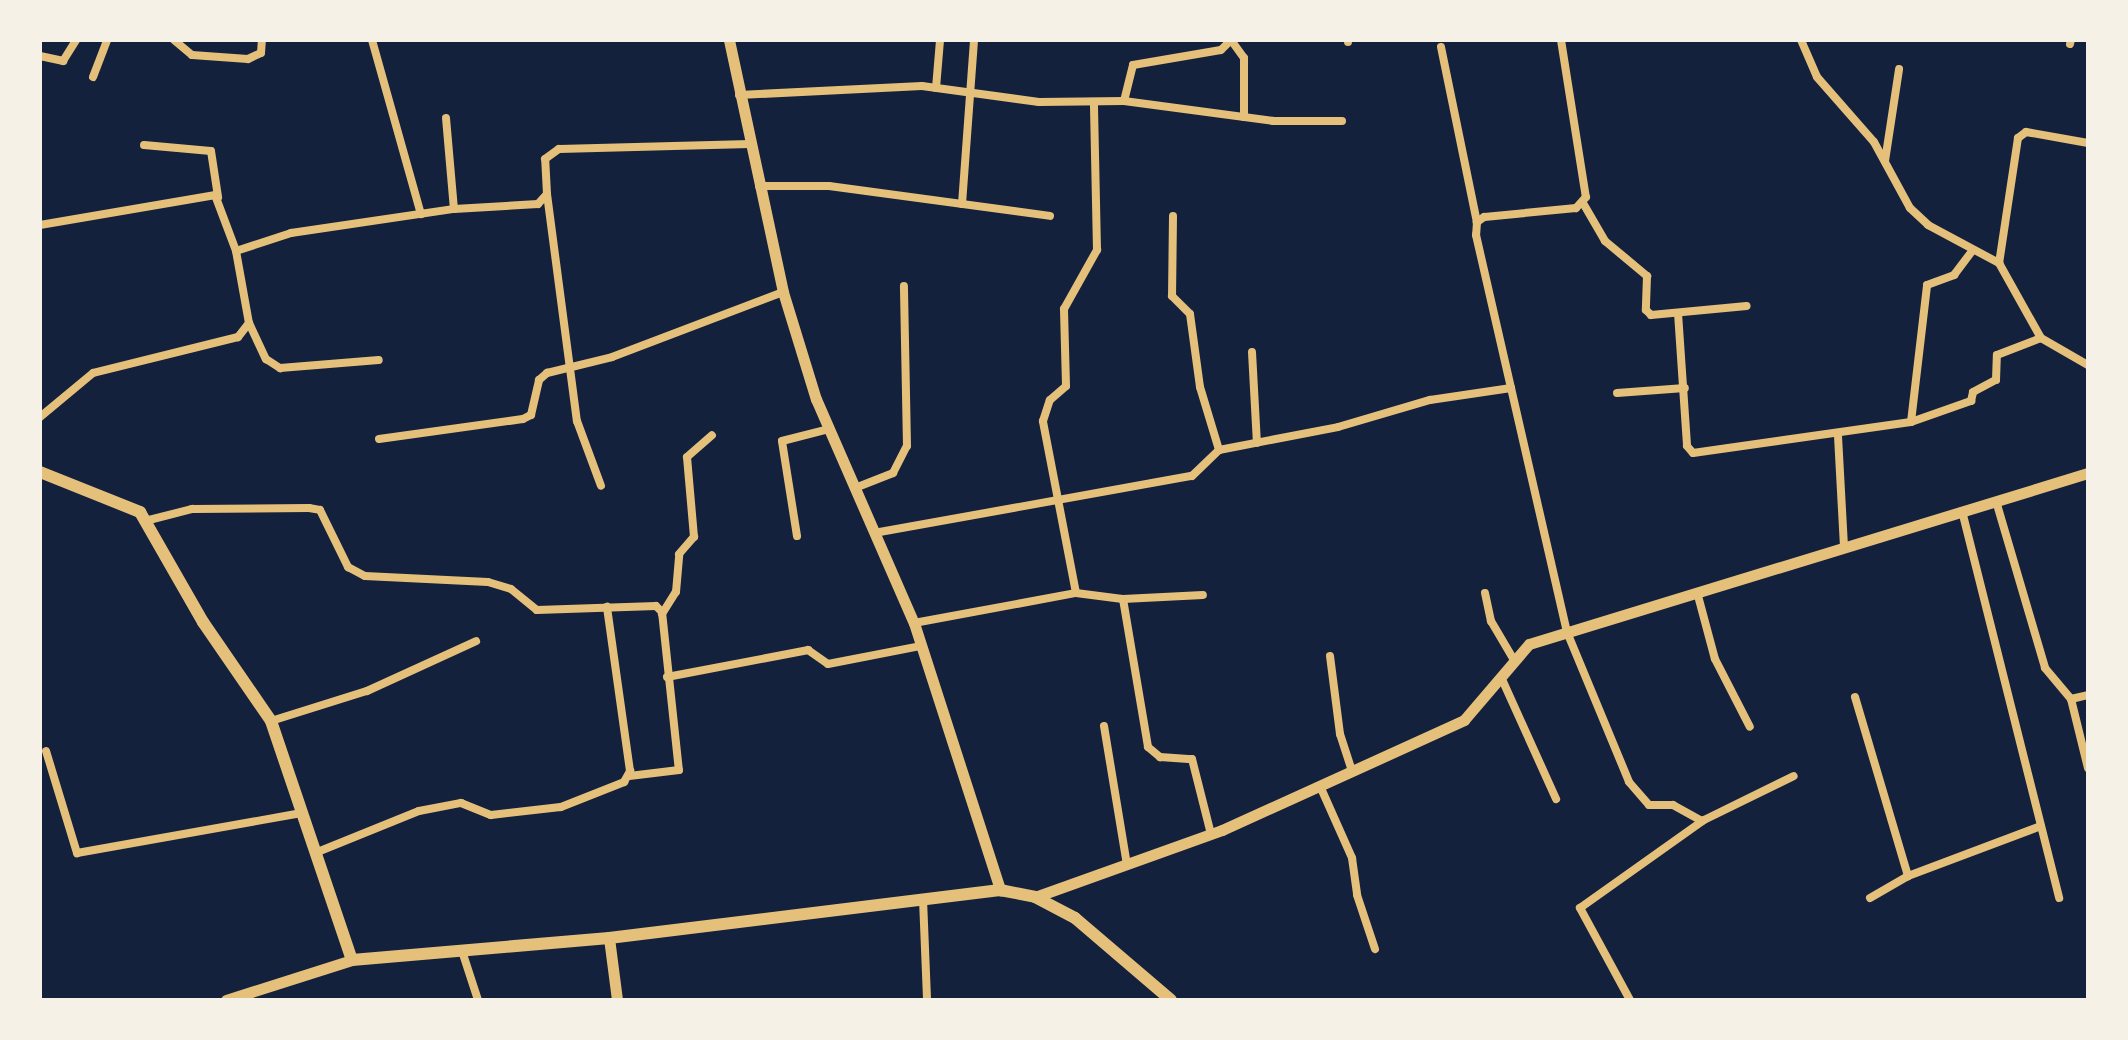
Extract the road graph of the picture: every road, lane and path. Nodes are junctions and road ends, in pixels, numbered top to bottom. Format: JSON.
{"nodes":[{"id":1,"x":76,"y":40,"type":"edge"},
{"id":2,"x":107,"y":40,"type":"edge"},
{"id":3,"x":174,"y":40,"type":"edge"},
{"id":4,"x":262,"y":40,"type":"edge"},
{"id":5,"x":372,"y":40,"type":"edge"},
{"id":6,"x":729,"y":40,"type":"edge"},
{"id":7,"x":940,"y":40,"type":"edge"},
{"id":8,"x":974,"y":40,"type":"edge"},
{"id":9,"x":1231,"y":40,"type":"edge"},
{"id":10,"x":1561,"y":40,"type":"edge"},
{"id":11,"x":1801,"y":40,"type":"edge"},
{"id":12,"x":1441,"y":47,"type":"dead end"},
{"id":13,"x":40,"y":56,"type":"edge"},
{"id":14,"x":1899,"y":69,"type":"dead end"},
{"id":15,"x":93,"y":77,"type":"dead end"},
{"id":16,"x":936,"y":88,"type":"junction"},
{"id":17,"x":971,"y":93,"type":"junction"},
{"id":18,"x":739,"y":95,"type":"junction"},
{"id":19,"x":1124,"y":101,"type":"junction"},
{"id":20,"x":1094,"y":102,"type":"junction"},
{"id":21,"x":1244,"y":117,"type":"junction"},
{"id":22,"x":446,"y":118,"type":"dead end"},
{"id":23,"x":1342,"y":121,"type":"dead end"},
{"id":24,"x":2088,"y":143,"type":"edge"},
{"id":25,"x":750,"y":144,"type":"junction"},
{"id":26,"x":144,"y":145,"type":"dead end"},
{"id":27,"x":1885,"y":162,"type":"junction"},
{"id":28,"x":759,"y":186,"type":"junction"},
{"id":29,"x":547,"y":194,"type":"junction"},
{"id":30,"x":218,"y":198,"type":"junction"},
{"id":31,"x":1583,"y":203,"type":"junction"},
{"id":32,"x":962,"y":204,"type":"junction"},
{"id":33,"x":454,"y":209,"type":"junction"},
{"id":34,"x":421,"y":214,"type":"junction"},
{"id":35,"x":1050,"y":216,"type":"dead end"},
{"id":36,"x":1173,"y":216,"type":"dead end"},
{"id":37,"x":1477,"y":222,"type":"junction"},
{"id":38,"x":40,"y":225,"type":"edge"},
{"id":39,"x":236,"y":251,"type":"junction"},
{"id":40,"x":1972,"y":251,"type":"junction"},
{"id":41,"x":1999,"y":263,"type":"junction"},
{"id":42,"x":904,"y":286,"type":"dead end"},
{"id":43,"x":783,"y":292,"type":"junction"},
{"id":44,"x":1747,"y":306,"type":"dead end"},
{"id":45,"x":1678,"y":313,"type":"junction"},
{"id":46,"x":249,"y":323,"type":"junction"},
{"id":47,"x":2041,"y":338,"type":"junction"},
{"id":48,"x":1252,"y":352,"type":"dead end"},
{"id":49,"x":379,"y":360,"type":"dead end"},
{"id":50,"x":2088,"y":365,"type":"edge"},
{"id":51,"x":570,"y":367,"type":"junction"},
{"id":52,"x":1511,"y":388,"type":"junction"},
{"id":53,"x":1685,"y":388,"type":"junction"},
{"id":54,"x":1617,"y":393,"type":"dead end"},
{"id":55,"x":40,"y":417,"type":"edge"},
{"id":56,"x":1911,"y":422,"type":"junction"},
{"id":57,"x":829,"y":429,"type":"junction"},
{"id":58,"x":712,"y":435,"type":"dead end"},
{"id":59,"x":1838,"y":436,"type":"junction"},
{"id":60,"x":379,"y":439,"type":"dead end"},
{"id":61,"x":1257,"y":443,"type":"junction"},
{"id":62,"x":1219,"y":450,"type":"junction"},
{"id":63,"x":40,"y":472,"type":"edge"},
{"id":64,"x":2088,"y":473,"type":"edge"},
{"id":65,"x":601,"y":486,"type":"dead end"},
{"id":66,"x":855,"y":488,"type":"junction"},
{"id":67,"x":1061,"y":501,"type":"junction"},
{"id":68,"x":1996,"y":501,"type":"junction"},
{"id":69,"x":1962,"y":511,"type":"junction"},
{"id":70,"x":145,"y":521,"type":"junction"},
{"id":71,"x":874,"y":533,"type":"junction"},
{"id":72,"x":797,"y":536,"type":"dead end"},
{"id":73,"x":1844,"y":547,"type":"junction"},
{"id":74,"x":1697,"y":592,"type":"junction"},
{"id":75,"x":1076,"y":593,"type":"junction"},
{"id":76,"x":1485,"y":593,"type":"dead end"},
{"id":77,"x":1203,"y":595,"type":"dead end"},
{"id":78,"x":1123,"y":599,"type":"junction"},
{"id":79,"x":607,"y":607,"type":"junction"},
{"id":80,"x":662,"y":614,"type":"junction"},
{"id":81,"x":914,"y":623,"type":"junction"},
{"id":82,"x":1567,"y":632,"type":"junction"},
{"id":83,"x":476,"y":641,"type":"dead end"},
{"id":84,"x":921,"y":646,"type":"junction"},
{"id":85,"x":1330,"y":656,"type":"dead end"},
{"id":86,"x":1514,"y":660,"type":"junction"},
{"id":87,"x":667,"y":677,"type":"junction"},
{"id":88,"x":1501,"y":677,"type":"junction"},
{"id":89,"x":2088,"y":695,"type":"edge"},
{"id":90,"x":1855,"y":697,"type":"dead end"},
{"id":91,"x":2071,"y":699,"type":"junction"},
{"id":92,"x":271,"y":721,"type":"junction"},
{"id":93,"x":1104,"y":726,"type":"dead end"},
{"id":94,"x":1750,"y":727,"type":"dead end"},
{"id":95,"x":46,"y":751,"type":"dead end"},
{"id":96,"x":2088,"y":768,"type":"edge"},
{"id":97,"x":1352,"y":772,"type":"junction"},
{"id":98,"x":629,"y":776,"type":"junction"},
{"id":99,"x":1794,"y":776,"type":"dead end"},
{"id":100,"x":1320,"y":786,"type":"junction"},
{"id":101,"x":1556,"y":799,"type":"dead end"},
{"id":102,"x":301,"y":813,"type":"junction"},
{"id":103,"x":1705,"y":819,"type":"junction"},
{"id":104,"x":2041,"y":826,"type":"junction"},
{"id":105,"x":1211,"y":834,"type":"junction"},
{"id":106,"x":315,"y":853,"type":"junction"},
{"id":107,"x":1127,"y":865,"type":"junction"},
{"id":108,"x":1908,"y":876,"type":"junction"},
{"id":109,"x":1000,"y":890,"type":"junction"},
{"id":110,"x":1035,"y":897,"type":"junction"},
{"id":111,"x":1870,"y":898,"type":"dead end"},
{"id":112,"x":2059,"y":898,"type":"dead end"},
{"id":113,"x":923,"y":899,"type":"junction"},
{"id":114,"x":609,"y":938,"type":"junction"},
{"id":115,"x":1375,"y":949,"type":"dead end"},
{"id":116,"x":462,"y":951,"type":"junction"},
{"id":117,"x":352,"y":960,"type":"junction"},
{"id":118,"x":226,"y":1000,"type":"edge"},
{"id":119,"x":478,"y":1000,"type":"edge"},
{"id":120,"x":617,"y":1000,"type":"edge"},
{"id":121,"x":927,"y":1000,"type":"edge"},
{"id":122,"x":1171,"y":1000,"type":"edge"},
{"id":123,"x":1630,"y":1000,"type":"edge"}],
"edges":[{"from":1,"to":13,"type":"street"},
{"from":2,"to":15,"type":"street"},
{"from":3,"to":4,"type":"street"},
{"from":5,"to":34,"type":"street"},
{"from":6,"to":18,"type":"street"},
{"from":7,"to":16,"type":"street"},
{"from":8,"to":17,"type":"street"},
{"from":9,"to":19,"type":"street"},
{"from":9,"to":21,"type":"street"},
{"from":10,"to":31,"type":"street"},
{"from":11,"to":27,"type":"street"},
{"from":12,"to":37,"type":"street"},
{"from":14,"to":27,"type":"street"},
{"from":16,"to":17,"type":"street"},
{"from":16,"to":18,"type":"street"},
{"from":17,"to":20,"type":"street"},
{"from":17,"to":32,"type":"street"},
{"from":18,"to":25,"type":"street"},
{"from":19,"to":20,"type":"street"},
{"from":19,"to":21,"type":"street"},
{"from":20,"to":67,"type":"street"},
{"from":21,"to":23,"type":"street"},
{"from":22,"to":33,"type":"street"},
{"from":24,"to":41,"type":"street"},
{"from":25,"to":28,"type":"street"},
{"from":25,"to":29,"type":"street"},
{"from":26,"to":30,"type":"street"},
{"from":27,"to":40,"type":"street"},
{"from":28,"to":32,"type":"street"},
{"from":28,"to":43,"type":"street"},
{"from":29,"to":33,"type":"street"},
{"from":29,"to":51,"type":"street"},
{"from":30,"to":38,"type":"street"},
{"from":30,"to":39,"type":"street"},
{"from":31,"to":37,"type":"street"},
{"from":31,"to":45,"type":"street"},
{"from":32,"to":35,"type":"street"},
{"from":33,"to":34,"type":"street"},
{"from":34,"to":39,"type":"street"},
{"from":36,"to":62,"type":"street"},
{"from":37,"to":52,"type":"street"},
{"from":39,"to":46,"type":"street"},
{"from":40,"to":41,"type":"street"},
{"from":40,"to":56,"type":"street"},
{"from":41,"to":47,"type":"street"},
{"from":42,"to":66,"type":"street"},
{"from":43,"to":51,"type":"street"},
{"from":43,"to":57,"type":"street"},
{"from":44,"to":45,"type":"street"},
{"from":45,"to":53,"type":"street"},
{"from":46,"to":49,"type":"street"},
{"from":46,"to":55,"type":"street"},
{"from":47,"to":50,"type":"street"},
{"from":47,"to":56,"type":"street"},
{"from":48,"to":61,"type":"street"},
{"from":51,"to":60,"type":"street"},
{"from":51,"to":65,"type":"street"},
{"from":52,"to":61,"type":"street"},
{"from":52,"to":82,"type":"street"},
{"from":53,"to":54,"type":"street"},
{"from":53,"to":59,"type":"street"},
{"from":56,"to":59,"type":"street"},
{"from":57,"to":66,"type":"street"},
{"from":57,"to":72,"type":"street"},
{"from":58,"to":80,"type":"street"},
{"from":59,"to":73,"type":"street"},
{"from":61,"to":62,"type":"street"},
{"from":62,"to":67,"type":"street"},
{"from":63,"to":70,"type":"main road"},
{"from":64,"to":68,"type":"street"},
{"from":66,"to":71,"type":"street"},
{"from":67,"to":71,"type":"street"},
{"from":67,"to":75,"type":"street"},
{"from":68,"to":69,"type":"street"},
{"from":68,"to":91,"type":"street"},
{"from":69,"to":73,"type":"street"},
{"from":69,"to":104,"type":"street"},
{"from":70,"to":79,"type":"street"},
{"from":70,"to":92,"type":"main road"},
{"from":71,"to":81,"type":"street"},
{"from":73,"to":74,"type":"street"},
{"from":74,"to":82,"type":"street"},
{"from":74,"to":94,"type":"street"},
{"from":75,"to":78,"type":"street"},
{"from":75,"to":81,"type":"street"},
{"from":76,"to":86,"type":"street"},
{"from":77,"to":78,"type":"street"},
{"from":78,"to":105,"type":"street"},
{"from":79,"to":80,"type":"street"},
{"from":79,"to":98,"type":"street"},
{"from":80,"to":87,"type":"street"},
{"from":81,"to":84,"type":"street"},
{"from":82,"to":86,"type":"street"},
{"from":82,"to":103,"type":"street"},
{"from":83,"to":92,"type":"street"},
{"from":84,"to":87,"type":"street"},
{"from":84,"to":109,"type":"street"},
{"from":85,"to":97,"type":"street"},
{"from":86,"to":88,"type":"street"},
{"from":87,"to":98,"type":"street"},
{"from":88,"to":97,"type":"street"},
{"from":88,"to":101,"type":"street"},
{"from":89,"to":91,"type":"street"},
{"from":90,"to":108,"type":"street"},
{"from":91,"to":96,"type":"street"},
{"from":92,"to":102,"type":"main road"},
{"from":93,"to":107,"type":"street"},
{"from":95,"to":102,"type":"street"},
{"from":97,"to":100,"type":"street"},
{"from":98,"to":106,"type":"street"},
{"from":99,"to":103,"type":"street"},
{"from":100,"to":105,"type":"street"},
{"from":100,"to":115,"type":"street"},
{"from":102,"to":106,"type":"main road"},
{"from":103,"to":123,"type":"street"},
{"from":104,"to":108,"type":"street"},
{"from":104,"to":112,"type":"street"},
{"from":105,"to":107,"type":"street"},
{"from":106,"to":117,"type":"main road"},
{"from":107,"to":110,"type":"street"},
{"from":108,"to":111,"type":"street"},
{"from":109,"to":110,"type":"main road"},
{"from":109,"to":113,"type":"main road"},
{"from":110,"to":122,"type":"main road"},
{"from":113,"to":114,"type":"main road"},
{"from":113,"to":121,"type":"street"},
{"from":114,"to":116,"type":"main road"},
{"from":114,"to":120,"type":"street"},
{"from":116,"to":117,"type":"main road"},
{"from":116,"to":119,"type":"street"},
{"from":117,"to":118,"type":"street"}]}
